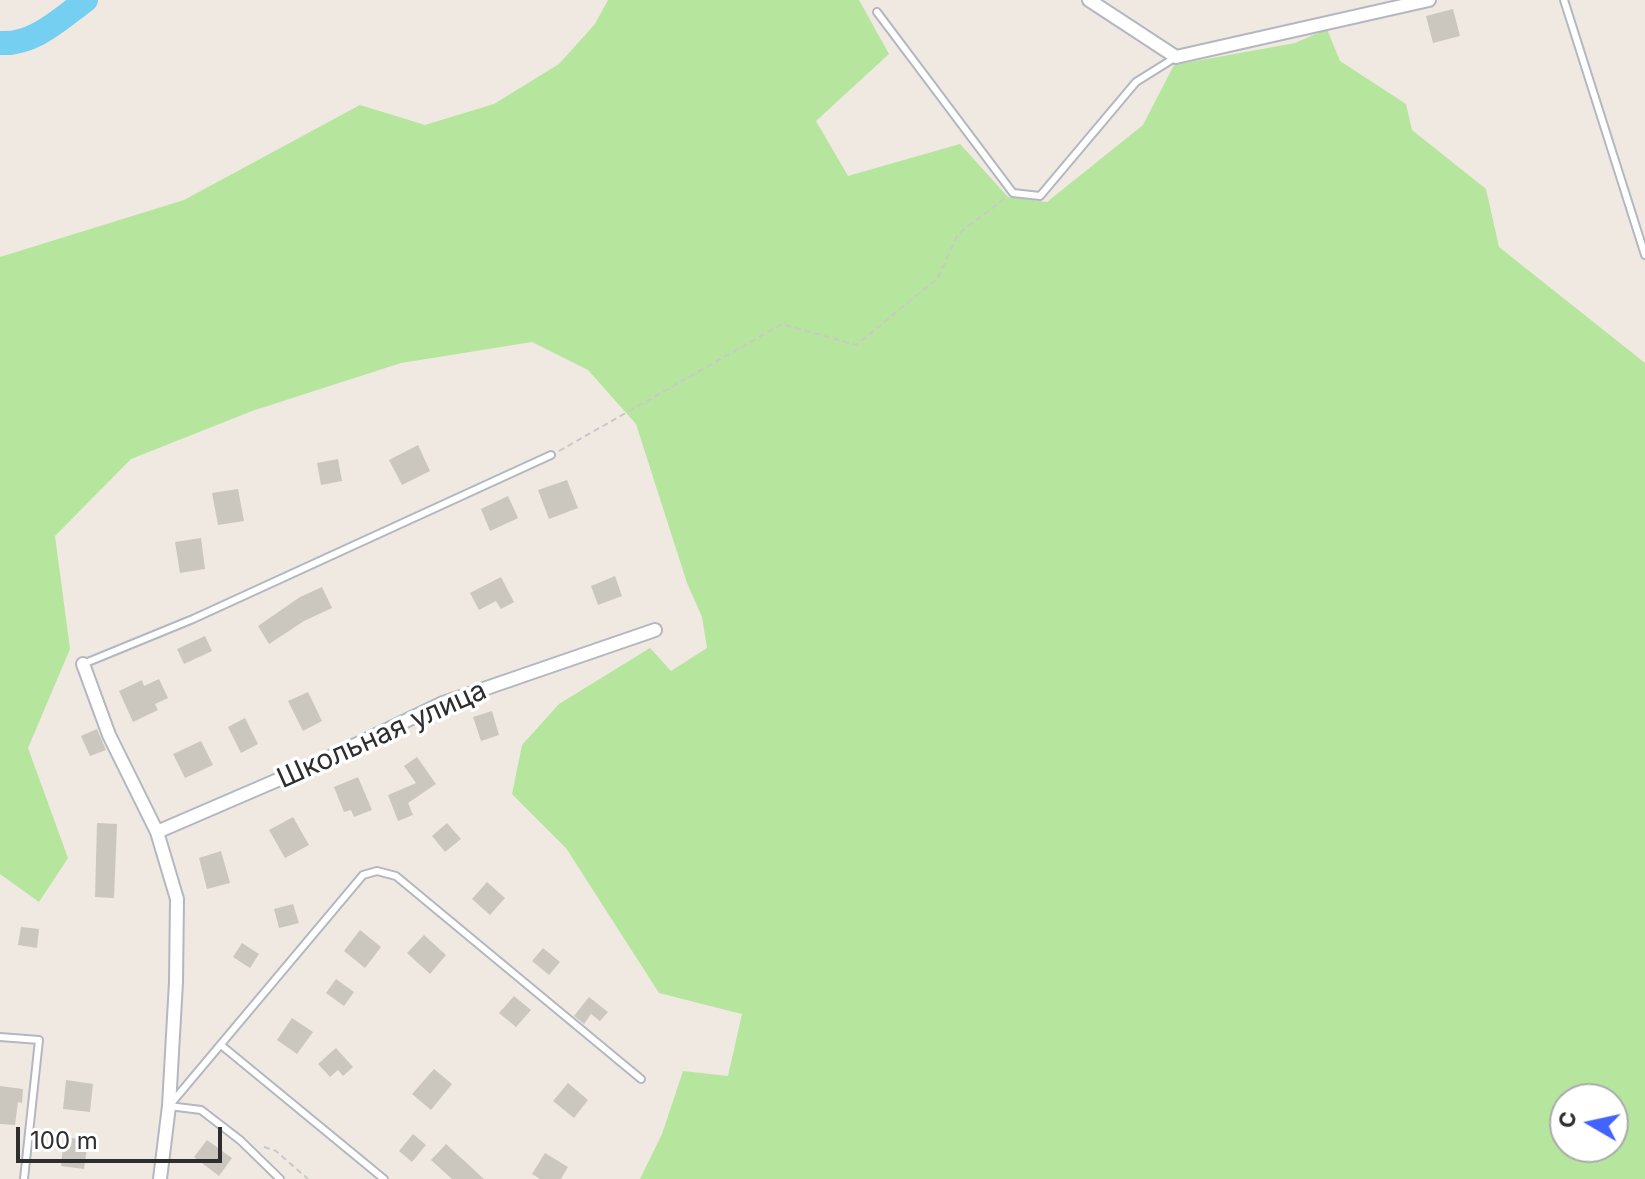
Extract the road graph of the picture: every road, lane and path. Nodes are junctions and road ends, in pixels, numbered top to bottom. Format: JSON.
{"nodes":[{"id":1,"x":1089,"y":0,"type":"edge"},
{"id":2,"x":1429,"y":0,"type":"edge"},
{"id":3,"x":1564,"y":0,"type":"edge"},
{"id":4,"x":877,"y":12,"type":"dead end"},
{"id":5,"x":1176,"y":57,"type":"junction"},
{"id":6,"x":1013,"y":193,"type":"junction"},
{"id":7,"x":1645,"y":255,"type":"edge"},
{"id":8,"x":551,"y":455,"type":"joint"},
{"id":9,"x":655,"y":630,"type":"dead end"},
{"id":10,"x":83,"y":664,"type":"joint"},
{"id":11,"x":157,"y":832,"type":"junction"},
{"id":12,"x":0,"y":1037,"type":"edge"},
{"id":13,"x":221,"y":1045,"type":"junction"},
{"id":14,"x":641,"y":1079,"type":"dead end"},
{"id":15,"x":169,"y":1106,"type":"junction"},
{"id":16,"x":264,"y":1147,"type":"dead end"},
{"id":17,"x":24,"y":1179,"type":"edge"},
{"id":18,"x":160,"y":1179,"type":"edge"},
{"id":19,"x":280,"y":1179,"type":"edge"},
{"id":20,"x":308,"y":1179,"type":"edge"},
{"id":21,"x":384,"y":1179,"type":"edge"}],
"edges":[{"from":1,"to":5,"type":"street"},
{"from":2,"to":5,"type":"street"},
{"from":3,"to":7,"type":"lane"},
{"from":4,"to":6,"type":"lane"},
{"from":5,"to":6,"type":"lane"},
{"from":6,"to":8,"type":"path"},
{"from":8,"to":10,"type":"lane"},
{"from":9,"to":11,"type":"street","name":"Школьная улица"},
{"from":10,"to":11,"type":"street"},
{"from":11,"to":15,"type":"street"},
{"from":12,"to":17,"type":"lane"},
{"from":13,"to":14,"type":"lane"},
{"from":13,"to":15,"type":"lane"},
{"from":13,"to":21,"type":"lane"},
{"from":15,"to":18,"type":"street"},
{"from":15,"to":19,"type":"lane"},
{"from":16,"to":20,"type":"path"}]}
